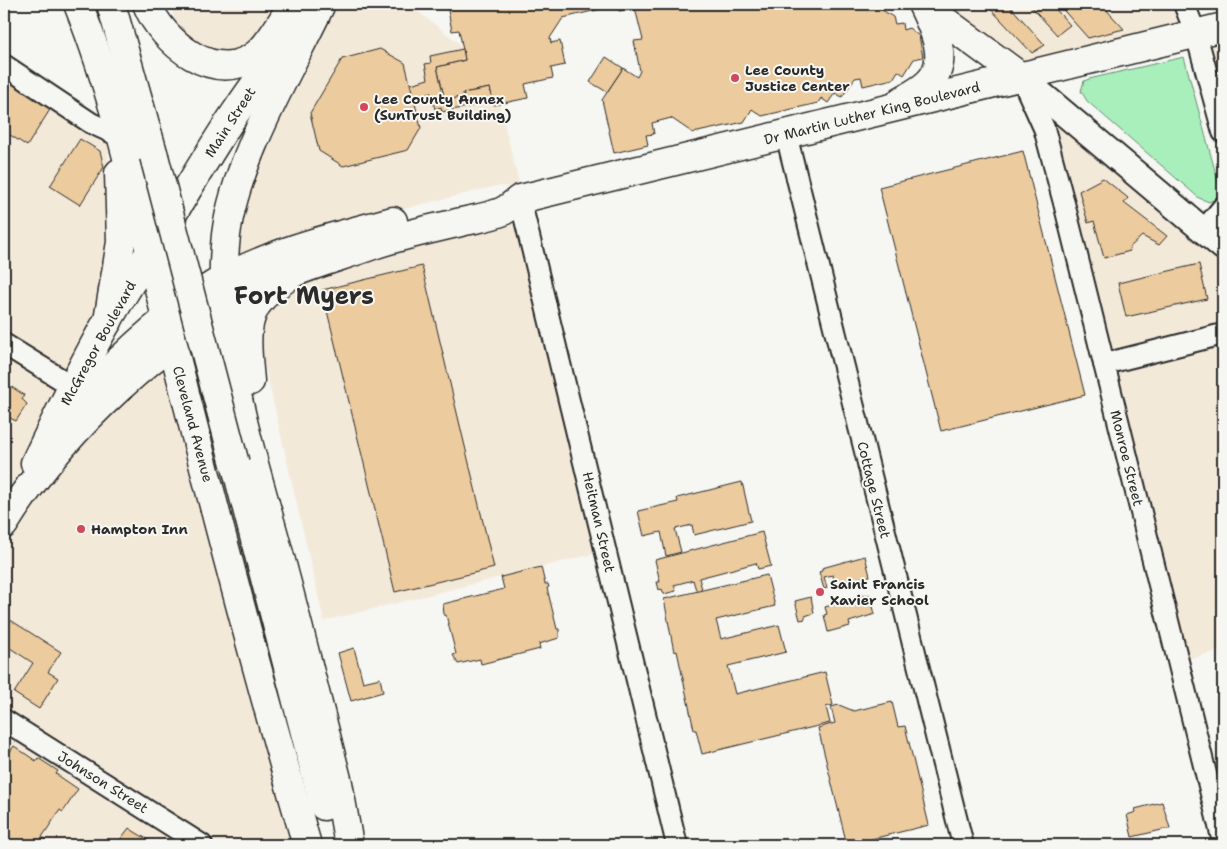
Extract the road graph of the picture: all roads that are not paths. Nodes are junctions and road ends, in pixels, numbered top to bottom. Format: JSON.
{"nodes":[{"id":1,"x":78,"y":4,"type":"edge"},
{"id":2,"x":111,"y":4,"type":"edge"},
{"id":3,"x":147,"y":4,"type":"edge"},
{"id":4,"x":293,"y":4,"type":"edge"},
{"id":5,"x":922,"y":4,"type":"edge"},
{"id":6,"x":1184,"y":4,"type":"edge"},
{"id":7,"x":321,"y":5,"type":"edge"},
{"id":8,"x":1223,"y":27,"type":"edge"},
{"id":9,"x":1196,"y":34,"type":"junction"},
{"id":10,"x":4,"y":65,"type":"edge"},
{"id":11,"x":1021,"y":77,"type":"junction"},
{"id":12,"x":253,"y":86,"type":"junction"},
{"id":13,"x":889,"y":109,"type":"junction"},
{"id":14,"x":1223,"y":132,"type":"edge"},
{"id":15,"x":786,"y":134,"type":"junction"},
{"id":16,"x":121,"y":137,"type":"junction"},
{"id":17,"x":520,"y":199,"type":"junction"},
{"id":18,"x":1223,"y":207,"type":"edge"},
{"id":19,"x":1204,"y":230,"type":"junction"},
{"id":20,"x":1223,"y":247,"type":"edge"},
{"id":21,"x":151,"y":250,"type":"junction"},
{"id":22,"x":293,"y":272,"type":"junction"},
{"id":23,"x":157,"y":278,"type":"junction"},
{"id":24,"x":213,"y":286,"type":"junction"},
{"id":25,"x":224,"y":308,"type":"junction"},
{"id":26,"x":166,"y":318,"type":"junction"},
{"id":27,"x":108,"y":321,"type":"junction"},
{"id":28,"x":1223,"y":334,"type":"edge"},
{"id":29,"x":4,"y":344,"type":"edge"},
{"id":30,"x":172,"y":345,"type":"junction"},
{"id":31,"x":1104,"y":364,"type":"junction"},
{"id":32,"x":72,"y":386,"type":"junction"},
{"id":33,"x":47,"y":438,"type":"junction"},
{"id":34,"x":19,"y":500,"type":"junction"},
{"id":35,"x":4,"y":524,"type":"edge"},
{"id":36,"x":278,"y":550,"type":"junction"},
{"id":37,"x":4,"y":720,"type":"edge"},
{"id":38,"x":1223,"y":842,"type":"edge"},
{"id":39,"x":202,"y":845,"type":"edge"},
{"id":40,"x":307,"y":845,"type":"edge"},
{"id":41,"x":336,"y":845,"type":"edge"},
{"id":42,"x":349,"y":845,"type":"edge"},
{"id":43,"x":677,"y":845,"type":"edge"},
{"id":44,"x":963,"y":845,"type":"edge"}],
"edges":[{"from":1,"to":16,"type":"main road","name":"Cleveland Avenue"},
{"from":2,"to":41,"type":"main road","bridge":true},
{"from":3,"to":4,"type":"main road"},
{"from":5,"to":11,"type":"main road"},
{"from":5,"to":13,"type":"main road"},
{"from":6,"to":9,"type":"street"},
{"from":7,"to":12,"type":"main road","name":"Main Street"},
{"from":7,"to":24,"type":"main road"},
{"from":8,"to":9,"type":"main road","name":"Dr Martin Luther King Boulevard"},
{"from":9,"to":11,"type":"main road","name":"Dr Martin Luther King Boulevard"},
{"from":9,"to":14,"type":"street"},
{"from":10,"to":16,"type":"street"},
{"from":11,"to":13,"type":"main road","name":"Dr Martin Luther King Boulevard"},
{"from":11,"to":19,"type":"street"},
{"from":11,"to":31,"type":"street","name":"Monroe Street"},
{"from":12,"to":21,"type":"main road","name":"Main Street"},
{"from":12,"to":23,"type":"main road"},
{"from":13,"to":15,"type":"main road","name":"Dr Martin Luther King Boulevard"},
{"from":15,"to":17,"type":"main road","name":"Dr Martin Luther King Boulevard"},
{"from":15,"to":44,"type":"street","name":"Cottage Street"},
{"from":16,"to":21,"type":"main road","name":"Cleveland Avenue"},
{"from":16,"to":27,"type":"main road"},
{"from":17,"to":22,"type":"main road","name":"Dr Martin Luther King Boulevard"},
{"from":17,"to":24,"type":"main road","name":"Dr Martin Luther King Boulevard"},
{"from":17,"to":43,"type":"street","name":"Heitman Street"},
{"from":18,"to":19,"type":"street"},
{"from":19,"to":20,"type":"street"},
{"from":21,"to":23,"type":"main road","name":"Cleveland Avenue"},
{"from":21,"to":27,"type":"main road","name":"McGregor Boulevard"},
{"from":22,"to":25,"type":"main road","name":"Dr Martin Luther King Boulevard"},
{"from":22,"to":36,"type":"main road"},
{"from":23,"to":26,"type":"main road","name":"Cleveland Avenue"},
{"from":24,"to":25,"type":"main road"},
{"from":24,"to":26,"type":"main road","name":"Dr Martin Luther King Boulevard"},
{"from":24,"to":30,"type":"main road"},
{"from":25,"to":30,"type":"main road","name":"Dr Martin Luther King Boulevard"},
{"from":25,"to":36,"type":"main road"},
{"from":26,"to":30,"type":"main road","name":"Cleveland Avenue"},
{"from":26,"to":33,"type":"main road","name":"McGregor Boulevard"},
{"from":27,"to":32,"type":"main road","name":"McGregor Boulevard"},
{"from":28,"to":31,"type":"street"},
{"from":29,"to":32,"type":"street"},
{"from":30,"to":34,"type":"main road","name":"McGregor Boulevard"},
{"from":30,"to":40,"type":"main road","name":"Cleveland Avenue"},
{"from":31,"to":38,"type":"street","name":"Monroe Street"},
{"from":32,"to":33,"type":"main road","name":"McGregor Boulevard"},
{"from":33,"to":34,"type":"main road","name":"McGregor Boulevard"},
{"from":34,"to":35,"type":"main road","name":"McGregor Boulevard"},
{"from":36,"to":42,"type":"main road"},
{"from":37,"to":39,"type":"street","name":"Johnson Street"}]}
